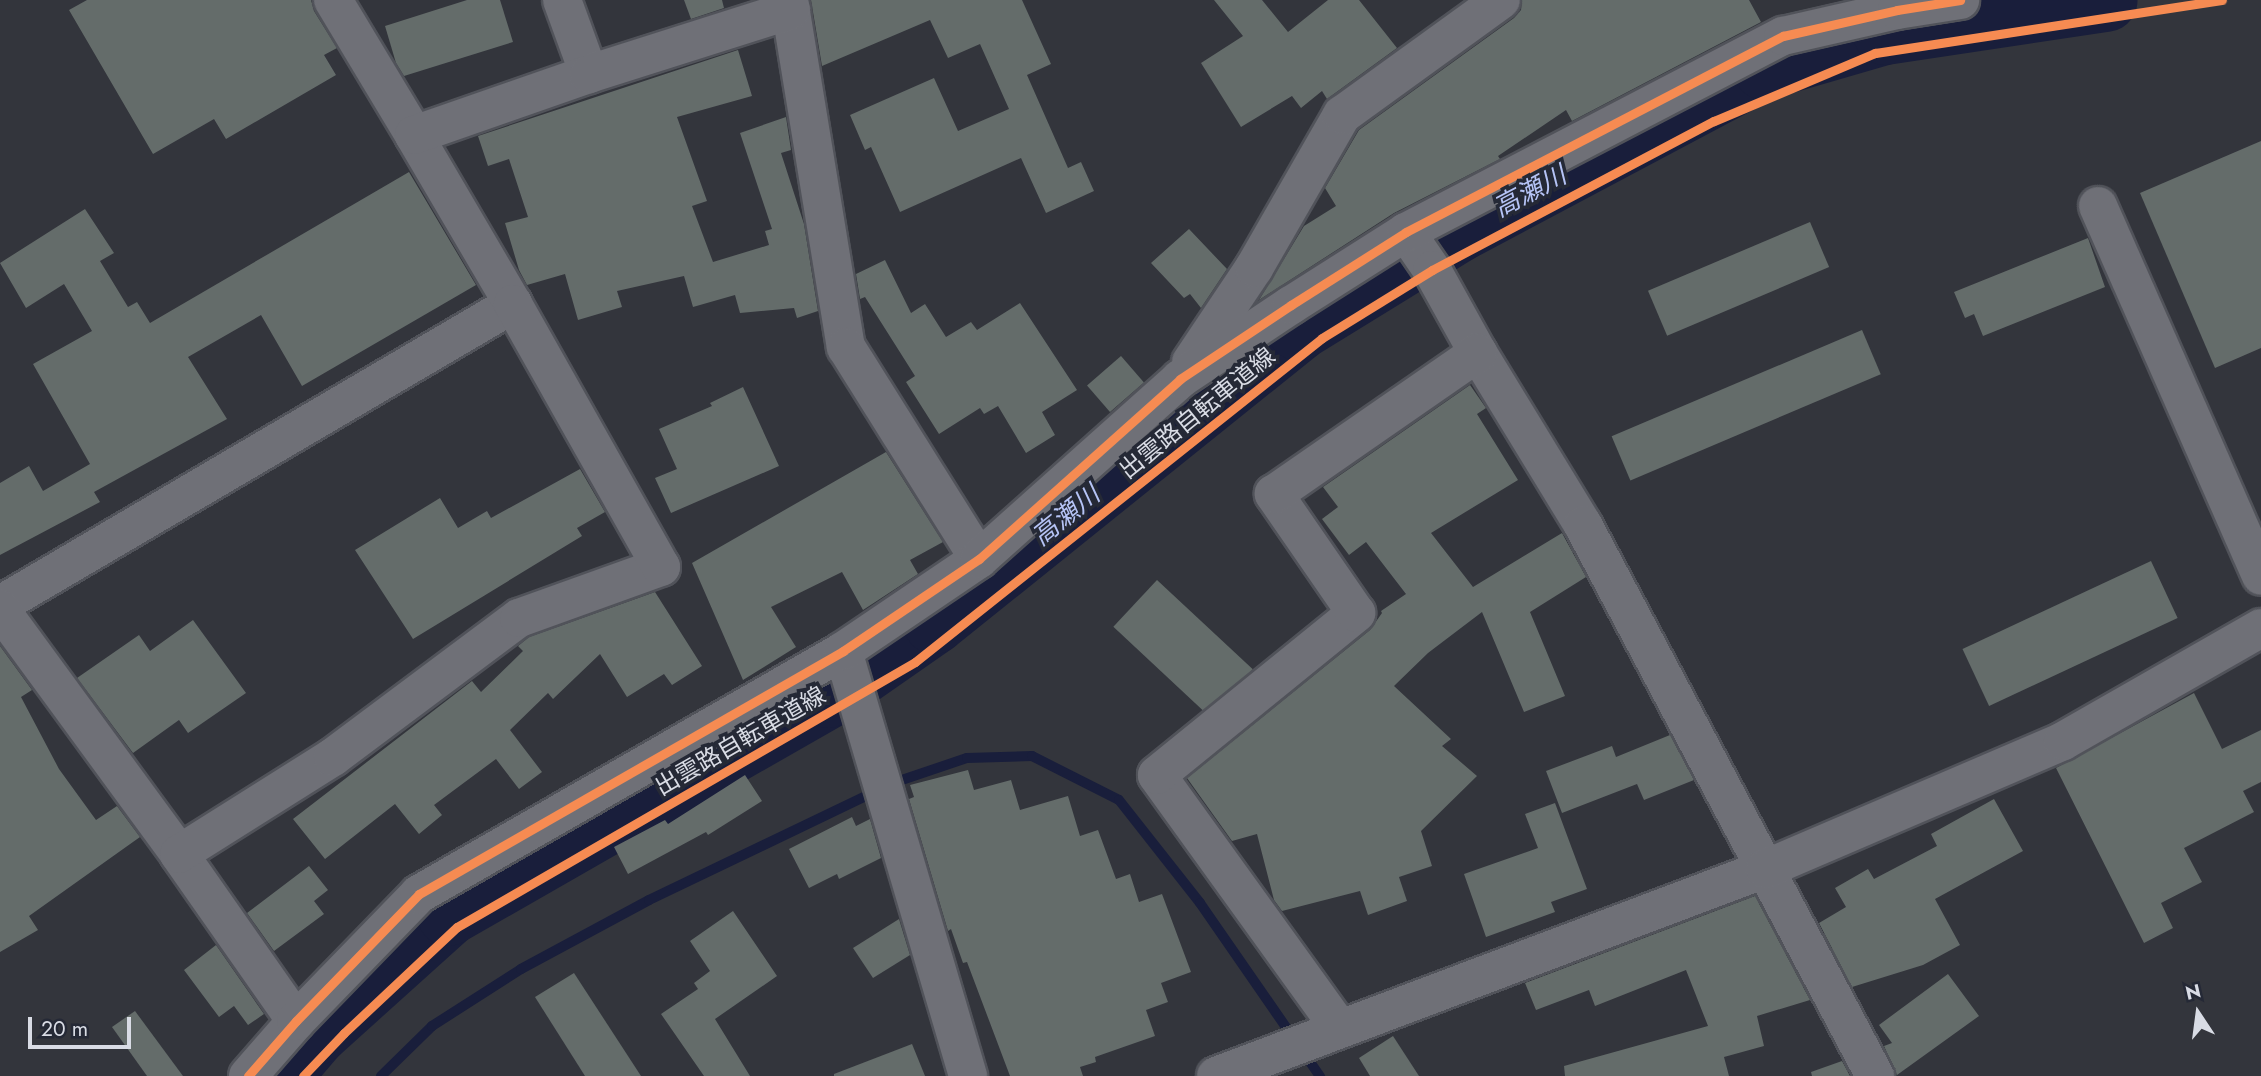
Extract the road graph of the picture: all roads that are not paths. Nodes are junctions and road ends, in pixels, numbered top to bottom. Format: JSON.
{"nodes":[{"id":1,"x":332,"y":0,"type":"edge"},
{"id":2,"x":562,"y":0,"type":"edge"},
{"id":3,"x":1502,"y":0,"type":"edge"},
{"id":4,"x":1960,"y":0,"type":"edge"},
{"id":5,"x":790,"y":5,"type":"edge"},
{"id":6,"x":589,"y":74,"type":"junction"},
{"id":7,"x":414,"y":135,"type":"junction"},
{"id":8,"x":2098,"y":206,"type":"dead end"},
{"id":9,"x":1406,"y":232,"type":"junction"},
{"id":10,"x":513,"y":304,"type":"junction"},
{"id":11,"x":1478,"y":352,"type":"junction"},
{"id":12,"x":1180,"y":379,"type":"junction"},
{"id":13,"x":979,"y":559,"type":"junction"},
{"id":14,"x":2261,"y":576,"type":"edge"},
{"id":15,"x":0,"y":607,"type":"edge"},
{"id":16,"x":2261,"y":628,"type":"edge"},
{"id":17,"x":843,"y":651,"type":"junction"},
{"id":18,"x":179,"y":854,"type":"junction"},
{"id":19,"x":1765,"y":869,"type":"junction"},
{"id":20,"x":296,"y":1021,"type":"junction"},
{"id":21,"x":1340,"y":1029,"type":"junction"},
{"id":22,"x":1280,"y":1065,"type":"edge"},
{"id":23,"x":248,"y":1076,"type":"edge"},
{"id":24,"x":968,"y":1076,"type":"edge"},
{"id":25,"x":1216,"y":1076,"type":"edge"},
{"id":26,"x":1875,"y":1076,"type":"edge"}],
"edges":[{"from":1,"to":7,"type":"street"},
{"from":2,"to":6,"type":"street"},
{"from":3,"to":12,"type":"street"},
{"from":4,"to":9,"type":"street"},
{"from":5,"to":6,"type":"street"},
{"from":5,"to":13,"type":"street"},
{"from":6,"to":7,"type":"street"},
{"from":7,"to":10,"type":"street"},
{"from":8,"to":14,"type":"street"},
{"from":9,"to":11,"type":"street"},
{"from":9,"to":12,"type":"street"},
{"from":10,"to":15,"type":"street"},
{"from":10,"to":18,"type":"street"},
{"from":11,"to":19,"type":"street"},
{"from":11,"to":21,"type":"street"},
{"from":12,"to":13,"type":"street"},
{"from":13,"to":17,"type":"street"},
{"from":15,"to":18,"type":"street"},
{"from":16,"to":19,"type":"street"},
{"from":17,"to":20,"type":"street"},
{"from":17,"to":24,"type":"street"},
{"from":18,"to":20,"type":"street"},
{"from":19,"to":21,"type":"street"},
{"from":19,"to":26,"type":"street"},
{"from":20,"to":23,"type":"street"},
{"from":21,"to":22,"type":"street"},
{"from":22,"to":25,"type":"street"}]}
